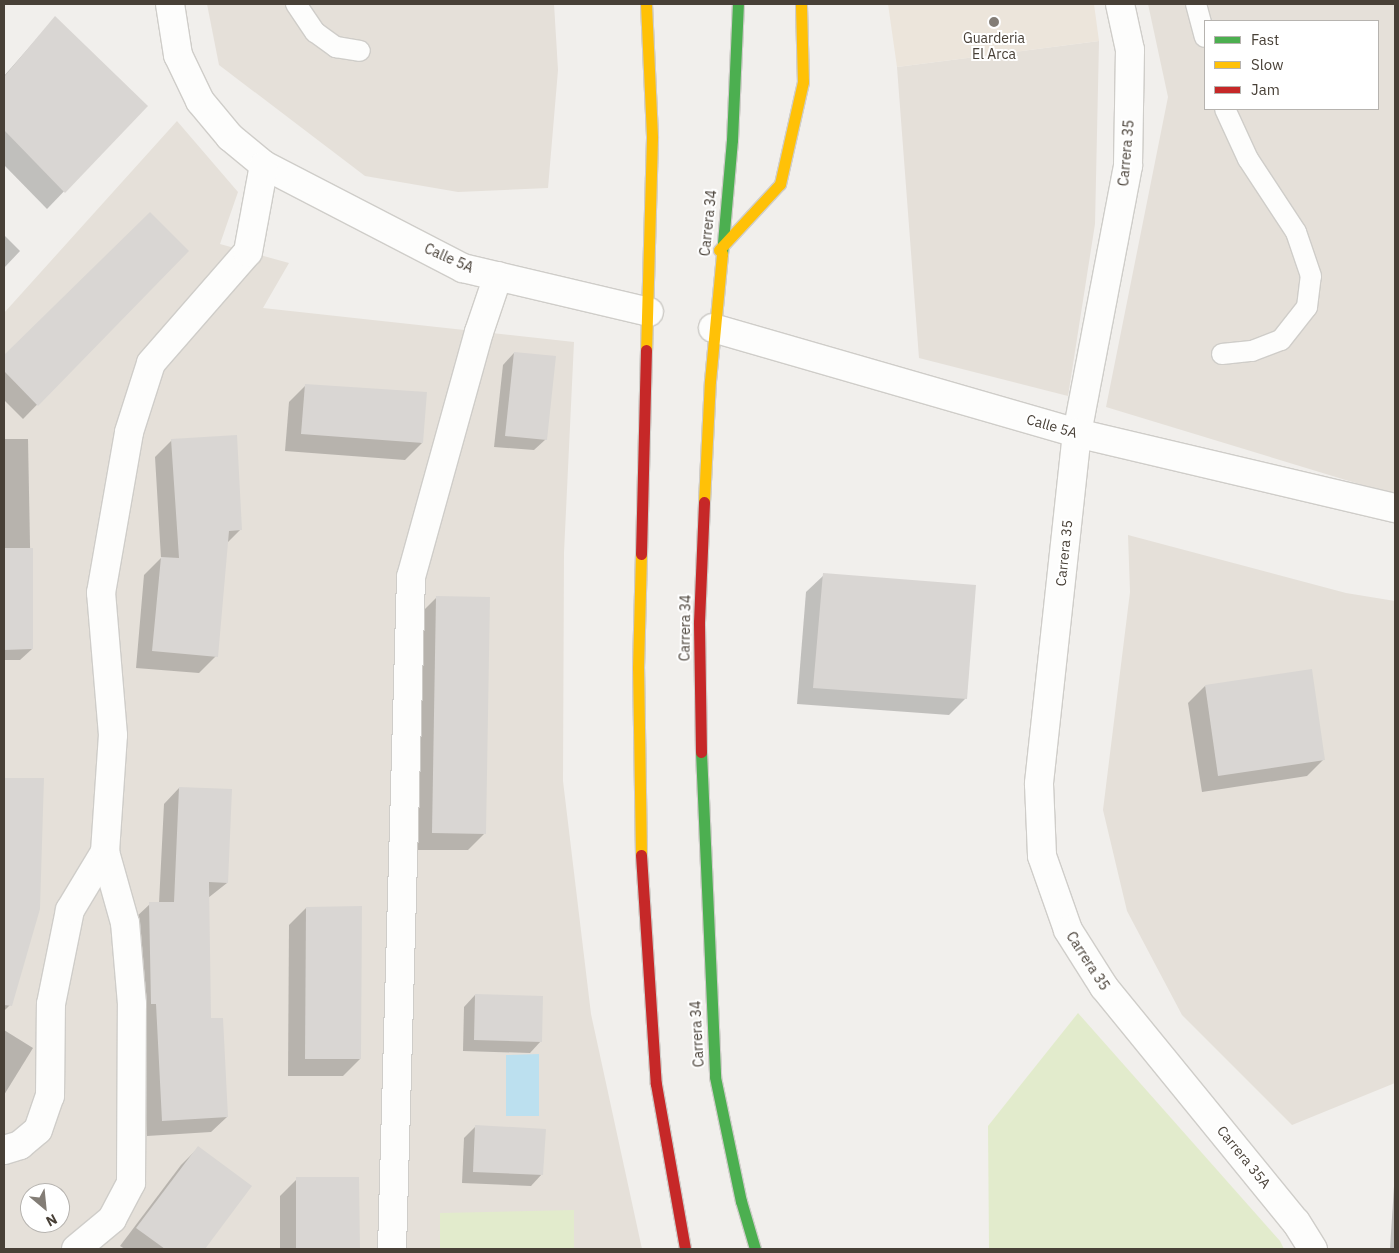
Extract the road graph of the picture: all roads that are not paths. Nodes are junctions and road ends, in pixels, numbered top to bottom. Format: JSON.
{"nodes":[{"id":1,"x":170,"y":4,"type":"edge"},
{"id":2,"x":296,"y":4,"type":"edge"},
{"id":3,"x":646,"y":4,"type":"edge"},
{"id":4,"x":738,"y":4,"type":"edge"},
{"id":5,"x":801,"y":4,"type":"edge"},
{"id":6,"x":1120,"y":4,"type":"edge"},
{"id":7,"x":1196,"y":4,"type":"edge"},
{"id":8,"x":1204,"y":33,"type":"edge"},
{"id":9,"x":360,"y":51,"type":"dead end"},
{"id":10,"x":1225,"y":110,"type":"edge"},
{"id":11,"x":264,"y":165,"type":"junction"},
{"id":12,"x":720,"y":250,"type":"junction"},
{"id":13,"x":498,"y":276,"type":"junction"},
{"id":14,"x":649,"y":312,"type":"junction"},
{"id":15,"x":712,"y":328,"type":"junction"},
{"id":16,"x":1222,"y":354,"type":"dead end"},
{"id":17,"x":1077,"y":433,"type":"junction"},
{"id":18,"x":1395,"y":508,"type":"edge"},
{"id":19,"x":105,"y":852,"type":"junction"},
{"id":20,"x":1171,"y":1068,"type":"joint"},
{"id":21,"x":4,"y":1150,"type":"edge"},
{"id":22,"x":76,"y":1249,"type":"edge"},
{"id":23,"x":392,"y":1249,"type":"edge"},
{"id":24,"x":685,"y":1249,"type":"edge"},
{"id":25,"x":755,"y":1249,"type":"edge"},
{"id":26,"x":1313,"y":1249,"type":"edge"}],
"edges":[{"from":1,"to":11,"type":"street","name":"Calle 5A"},
{"from":2,"to":9,"type":"lane"},
{"from":3,"to":14,"type":"street"},
{"from":4,"to":12,"type":"street","name":"Carrera 34"},
{"from":5,"to":12,"type":"street"},
{"from":6,"to":17,"type":"street","name":"Carrera 35"},
{"from":7,"to":8,"type":"lane"},
{"from":10,"to":16,"type":"lane"},
{"from":11,"to":13,"type":"street","name":"Calle 5A"},
{"from":11,"to":19,"type":"street"},
{"from":12,"to":15,"type":"street","name":"Carrera 34"},
{"from":13,"to":14,"type":"street","name":"Calle 5A"},
{"from":13,"to":23,"type":"street"},
{"from":14,"to":24,"type":"street"},
{"from":15,"to":17,"type":"street","name":"Calle 5A"},
{"from":15,"to":25,"type":"street","name":"Carrera 34"},
{"from":17,"to":18,"type":"street","name":"Calle 5A"},
{"from":17,"to":20,"type":"street","name":"Carrera 35"},
{"from":19,"to":21,"type":"street"},
{"from":19,"to":22,"type":"street"},
{"from":20,"to":26,"type":"street","name":"Carrera 35A"}]}
